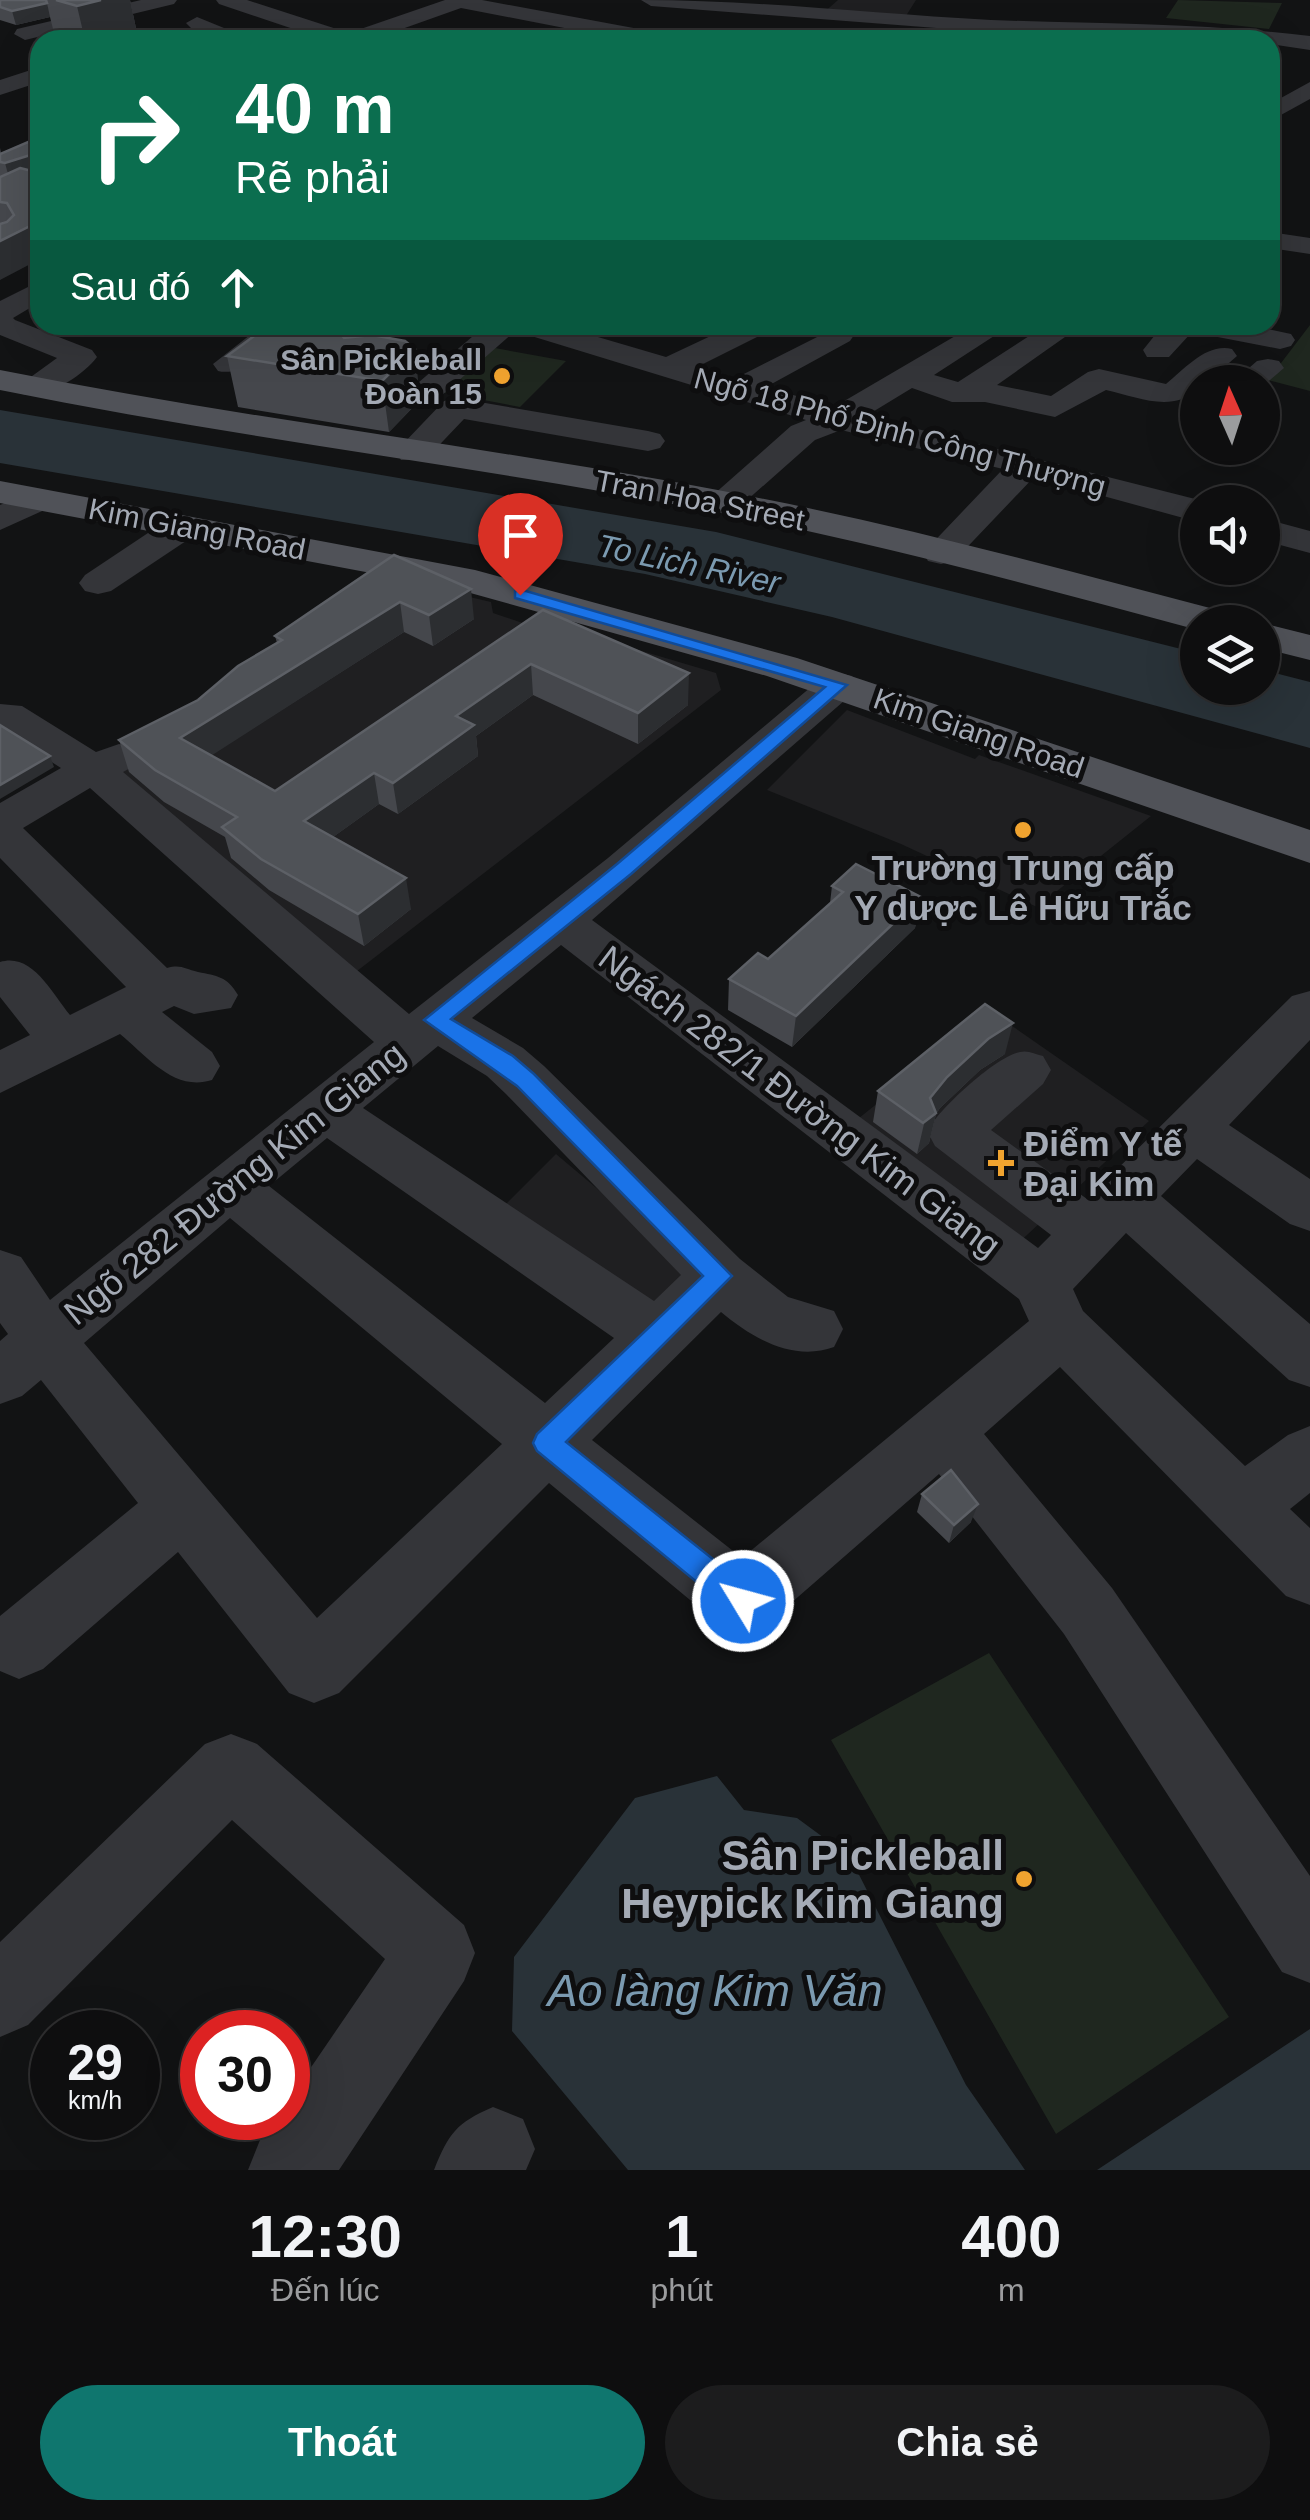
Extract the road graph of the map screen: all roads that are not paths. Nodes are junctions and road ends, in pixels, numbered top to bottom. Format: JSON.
{"nodes":[{"id":1,"x":166,"y":0,"type":"edge"},
{"id":2,"x":226,"y":0,"type":"edge"},
{"id":3,"x":956,"y":0,"type":"edge"},
{"id":4,"x":1006,"y":0,"type":"edge"},
{"id":5,"x":462,"y":1,"type":"edge"},
{"id":6,"x":394,"y":4,"type":"dead end"},
{"id":7,"x":646,"y":4,"type":"edge"},
{"id":8,"x":583,"y":5,"type":"dead end"},
{"id":9,"x":813,"y":6,"type":"edge"},
{"id":10,"x":1070,"y":6,"type":"dead end"},
{"id":11,"x":710,"y":9,"type":"edge"},
{"id":12,"x":261,"y":12,"type":"junction"},
{"id":13,"x":432,"y":12,"type":"junction"},
{"id":14,"x":110,"y":13,"type":"junction"},
{"id":15,"x":553,"y":16,"type":"junction"},
{"id":16,"x":889,"y":19,"type":"junction"},
{"id":17,"x":607,"y":28,"type":"junction"},
{"id":18,"x":381,"y":29,"type":"junction"},
{"id":19,"x":41,"y":30,"type":"edge"},
{"id":20,"x":153,"y":30,"type":"edge"},
{"id":21,"x":214,"y":30,"type":"edge"},
{"id":22,"x":318,"y":30,"type":"edge"},
{"id":23,"x":378,"y":30,"type":"edge"},
{"id":24,"x":385,"y":30,"type":"edge"},
{"id":25,"x":504,"y":30,"type":"dead end"},
{"id":26,"x":604,"y":30,"type":"edge"},
{"id":27,"x":621,"y":30,"type":"edge"},
{"id":28,"x":788,"y":30,"type":"edge"},
{"id":29,"x":882,"y":30,"type":"edge"},
{"id":30,"x":932,"y":30,"type":"edge"},
{"id":31,"x":1150,"y":30,"type":"edge"},
{"id":32,"x":1297,"y":55,"type":"edge"},
{"id":33,"x":30,"y":78,"type":"edge"},
{"id":34,"x":1280,"y":83,"type":"edge"},
{"id":35,"x":0,"y":88,"type":"edge"},
{"id":36,"x":1310,"y":89,"type":"edge"},
{"id":37,"x":1280,"y":108,"type":"edge"},
{"id":38,"x":1280,"y":242,"type":"edge"},
{"id":39,"x":1310,"y":246,"type":"edge"},
{"id":40,"x":36,"y":335,"type":"edge"},
{"id":41,"x":269,"y":335,"type":"edge"},
{"id":42,"x":492,"y":335,"type":"edge"},
{"id":43,"x":565,"y":335,"type":"edge"},
{"id":44,"x":631,"y":335,"type":"edge"},
{"id":45,"x":737,"y":335,"type":"edge"},
{"id":46,"x":944,"y":335,"type":"edge"},
{"id":47,"x":980,"y":335,"type":"edge"},
{"id":48,"x":1053,"y":335,"type":"edge"},
{"id":49,"x":1190,"y":335,"type":"edge"},
{"id":50,"x":372,"y":338,"type":"edge"},
{"id":51,"x":966,"y":344,"type":"junction"},
{"id":52,"x":605,"y":347,"type":"junction"},
{"id":53,"x":1254,"y":359,"type":"edge"},
{"id":54,"x":228,"y":364,"type":"dead end"},
{"id":55,"x":274,"y":366,"type":"edge"},
{"id":56,"x":858,"y":369,"type":"junction"},
{"id":57,"x":665,"y":370,"type":"junction"},
{"id":58,"x":17,"y":384,"type":"edge"},
{"id":59,"x":430,"y":389,"type":"dead end"},
{"id":60,"x":736,"y":390,"type":"junction"},
{"id":61,"x":965,"y":392,"type":"junction"},
{"id":62,"x":1180,"y":397,"type":"edge"},
{"id":63,"x":838,"y":419,"type":"junction"},
{"id":64,"x":648,"y":440,"type":"dead end"},
{"id":65,"x":413,"y":452,"type":"junction"},
{"id":66,"x":1027,"y":464,"type":"junction"},
{"id":67,"x":1110,"y":487,"type":"junction"},
{"id":68,"x":20,"y":496,"type":"edge"},
{"id":69,"x":725,"y":502,"type":"junction"},
{"id":70,"x":1180,"y":506,"type":"edge"},
{"id":71,"x":0,"y":519,"type":"edge"},
{"id":72,"x":1084,"y":520,"type":"dead end"},
{"id":73,"x":182,"y":527,"type":"junction"},
{"id":74,"x":1280,"y":534,"type":"edge"},
{"id":75,"x":1310,"y":542,"type":"edge"},
{"id":76,"x":942,"y":553,"type":"junction"},
{"id":77,"x":394,"y":566,"type":"junction"},
{"id":78,"x":98,"y":584,"type":"dead end"},
{"id":79,"x":356,"y":592,"type":"edge"},
{"id":80,"x":1180,"y":613,"type":"edge"},
{"id":81,"x":1280,"y":640,"type":"edge"},
{"id":82,"x":1310,"y":648,"type":"edge"},
{"id":83,"x":838,"y":685,"type":"junction"},
{"id":84,"x":8,"y":715,"type":"dead end"},
{"id":85,"x":158,"y":736,"type":"edge"},
{"id":86,"x":95,"y":770,"type":"junction"},
{"id":87,"x":0,"y":823,"type":"edge"},
{"id":88,"x":0,"y":831,"type":"edge"},
{"id":89,"x":1310,"y":847,"type":"edge"},
{"id":90,"x":560,"y":920,"type":"junction"},
{"id":91,"x":11,"y":976,"type":"dead end"},
{"id":92,"x":213,"y":995,"type":"dead end"},
{"id":93,"x":143,"y":1001,"type":"junction"},
{"id":94,"x":1310,"y":1009,"type":"edge"},
{"id":95,"x":422,"y":1031,"type":"junction"},
{"id":96,"x":63,"y":1042,"type":"junction"},
{"id":97,"x":194,"y":1066,"type":"dead end"},
{"id":98,"x":1026,"y":1070,"type":"dead end"},
{"id":99,"x":0,"y":1073,"type":"edge"},
{"id":100,"x":324,"y":1109,"type":"junction"},
{"id":101,"x":1195,"y":1128,"type":"junction"},
{"id":102,"x":230,"y":1186,"type":"junction"},
{"id":103,"x":1310,"y":1208,"type":"edge"},
{"id":104,"x":1109,"y":1216,"type":"junction"},
{"id":105,"x":0,"y":1274,"type":"edge"},
{"id":106,"x":719,"y":1276,"type":"junction"},
{"id":107,"x":1051,"y":1306,"type":"junction"},
{"id":108,"x":813,"y":1328,"type":"dead end"},
{"id":109,"x":658,"y":1336,"type":"junction"},
{"id":110,"x":22,"y":1357,"type":"edge"},
{"id":111,"x":1310,"y":1361,"type":"edge"},
{"id":112,"x":943,"y":1431,"type":"junction"},
{"id":113,"x":547,"y":1443,"type":"junction"},
{"id":114,"x":1310,"y":1455,"type":"edge"},
{"id":115,"x":1243,"y":1506,"type":"junction"},
{"id":116,"x":182,"y":1508,"type":"junction"},
{"id":117,"x":1310,"y":1573,"type":"edge"},
{"id":118,"x":19,"y":1645,"type":"dead end"},
{"id":119,"x":1310,"y":1944,"type":"edge"},
{"id":120,"x":0,"y":1997,"type":"edge"},
{"id":121,"x":290,"y":2170,"type":"edge"}],
"edges":[{"from":1,"to":14,"type":"street"},
{"from":2,"to":12,"type":"street"},
{"from":3,"to":4,"type":"street"},
{"from":5,"to":13,"type":"street"},
{"from":5,"to":15,"type":"street"},
{"from":6,"to":13,"type":"street"},
{"from":7,"to":11,"type":"street"},
{"from":8,"to":15,"type":"street"},
{"from":9,"to":11,"type":"street"},
{"from":9,"to":16,"type":"street"},
{"from":9,"to":28,"type":"street"},
{"from":10,"to":31,"type":"street"},
{"from":12,"to":21,"type":"street"},
{"from":12,"to":22,"type":"street"},
{"from":13,"to":18,"type":"street"},
{"from":13,"to":25,"type":"street"},
{"from":14,"to":19,"type":"street"},
{"from":14,"to":20,"type":"street"},
{"from":15,"to":17,"type":"street"},
{"from":16,"to":29,"type":"street"},
{"from":16,"to":30,"type":"street"},
{"from":17,"to":26,"type":"street"},
{"from":17,"to":27,"type":"street"},
{"from":18,"to":23,"type":"street"},
{"from":18,"to":24,"type":"street"},
{"from":32,"to":34,"type":"street"},
{"from":33,"to":35,"type":"street"},
{"from":36,"to":37,"type":"street"},
{"from":38,"to":39,"type":"street"},
{"from":40,"to":58,"type":"street"},
{"from":41,"to":54,"type":"street"},
{"from":42,"to":59,"type":"street"},
{"from":43,"to":52,"type":"street","name":"Ngõ 18 Phố Định Công Thượng"},
{"from":44,"to":52,"type":"street"},
{"from":45,"to":57,"type":"street"},
{"from":46,"to":51,"type":"street"},
{"from":47,"to":51,"type":"street"},
{"from":48,"to":61,"type":"street"},
{"from":49,"to":53,"type":"street"},
{"from":50,"to":55,"type":"street"},
{"from":51,"to":56,"type":"street"},
{"from":52,"to":57,"type":"street","name":"Ngõ 18 Phố Định Công Thượng"},
{"from":56,"to":60,"type":"street"},
{"from":56,"to":61,"type":"street"},
{"from":56,"to":63,"type":"street"},
{"from":57,"to":60,"type":"street","name":"Ngõ 18 Phố Định Công Thượng"},
{"from":58,"to":65,"type":"main road","name":"Tran Hoa Street"},
{"from":60,"to":63,"type":"street","name":"Ngõ 18 Phố Định Công Thượng"},
{"from":61,"to":62,"type":"street"},
{"from":63,"to":66,"type":"street","name":"Ngõ 18 Phố Định Công Thượng"},
{"from":63,"to":69,"type":"street"},
{"from":64,"to":65,"type":"street"},
{"from":65,"to":69,"type":"main road","name":"Tran Hoa Street"},
{"from":66,"to":67,"type":"street","name":"Ngõ 18 Phố Định Công Thượng"},
{"from":66,"to":76,"type":"street"},
{"from":67,"to":70,"type":"street","name":"Ngõ 18 Phố Định Công Thượng"},
{"from":67,"to":72,"type":"street"},
{"from":68,"to":71,"type":"street"},
{"from":68,"to":73,"type":"main road","name":"Kim Giang Road"},
{"from":69,"to":76,"type":"main road","name":"Tran Hoa Street"},
{"from":73,"to":77,"type":"main road","name":"Kim Giang Road"},
{"from":73,"to":78,"type":"street"},
{"from":74,"to":75,"type":"street"},
{"from":76,"to":80,"type":"main road","name":"Tran Hoa Street"},
{"from":77,"to":79,"type":"street"},
{"from":77,"to":83,"type":"main road","name":"Kim Giang Road"},
{"from":81,"to":82,"type":"main road"},
{"from":83,"to":89,"type":"main road","name":"Kim Giang Road"},
{"from":83,"to":90,"type":"street","name":"Ngõ 282 Đường Kim Giang"},
{"from":84,"to":86,"type":"street"},
{"from":85,"to":86,"type":"street"},
{"from":86,"to":87,"type":"street"},
{"from":86,"to":95,"type":"street"},
{"from":88,"to":93,"type":"street"},
{"from":90,"to":95,"type":"street","name":"Ngõ 282 Đường Kim Giang"},
{"from":90,"to":107,"type":"street","name":"Ngách 282/1 Đường Kim Giang"},
{"from":91,"to":96,"type":"street"},
{"from":92,"to":93,"type":"street"},
{"from":93,"to":96,"type":"street"},
{"from":93,"to":97,"type":"street"},
{"from":94,"to":101,"type":"street"},
{"from":95,"to":100,"type":"street","name":"Ngõ 282 Đường Kim Giang"},
{"from":95,"to":106,"type":"street"},
{"from":96,"to":99,"type":"street"},
{"from":98,"to":104,"type":"street"},
{"from":100,"to":102,"type":"street","name":"Ngõ 282 Đường Kim Giang"},
{"from":100,"to":109,"type":"street"},
{"from":101,"to":103,"type":"street"},
{"from":101,"to":104,"type":"street"},
{"from":102,"to":110,"type":"street","name":"Ngõ 282 Đường Kim Giang"},
{"from":102,"to":113,"type":"street"},
{"from":104,"to":107,"type":"street"},
{"from":104,"to":111,"type":"street"},
{"from":105,"to":110,"type":"street"},
{"from":106,"to":108,"type":"street"},
{"from":106,"to":109,"type":"street"},
{"from":107,"to":112,"type":"street"},
{"from":107,"to":115,"type":"street","name":"Ngách 282/1 Đường Kim Giang"},
{"from":109,"to":113,"type":"street"},
{"from":110,"to":116,"type":"street"},
{"from":112,"to":113,"type":"street"},
{"from":112,"to":119,"type":"street"},
{"from":113,"to":116,"type":"street"},
{"from":114,"to":115,"type":"street"},
{"from":115,"to":117,"type":"street","name":"Ngách 282/1 Đường Kim Giang"},
{"from":116,"to":118,"type":"street"},
{"from":120,"to":121,"type":"street"}]}
